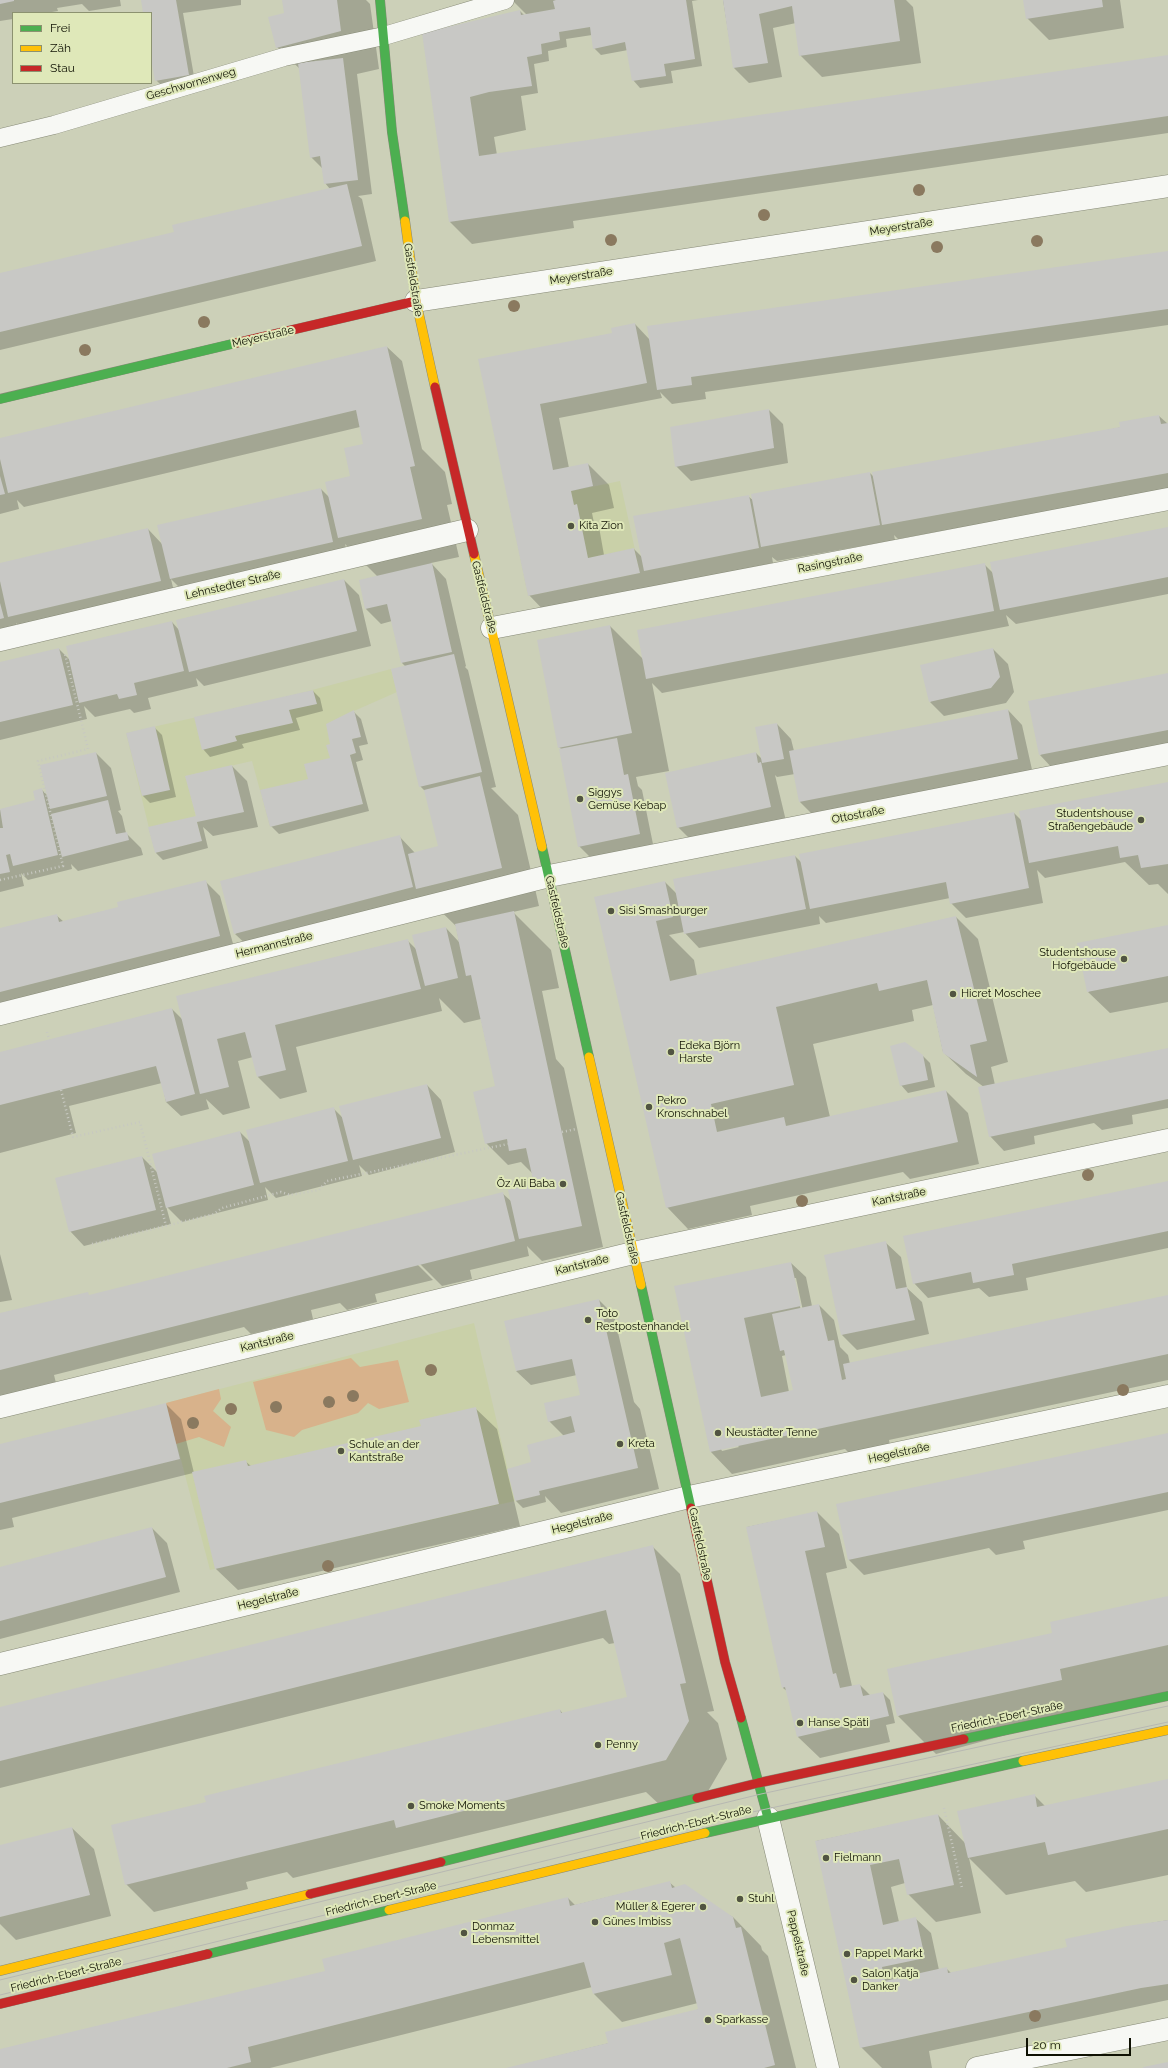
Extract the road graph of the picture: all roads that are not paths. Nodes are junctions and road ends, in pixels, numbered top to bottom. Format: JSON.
{"nodes":[{"id":1,"x":380,"y":0,"type":"edge"},
{"id":2,"x":505,"y":0,"type":"edge"},
{"id":3,"x":384,"y":36,"type":"junction"},
{"id":4,"x":0,"y":138,"type":"edge"},
{"id":5,"x":1168,"y":186,"type":"edge"},
{"id":6,"x":416,"y":301,"type":"junction"},
{"id":7,"x":0,"y":399,"type":"edge"},
{"id":8,"x":1168,"y":499,"type":"edge"},
{"id":9,"x":467,"y":530,"type":"junction"},
{"id":10,"x":492,"y":628,"type":"junction"},
{"id":11,"x":0,"y":640,"type":"edge"},
{"id":12,"x":1168,"y":754,"type":"edge"},
{"id":13,"x":549,"y":876,"type":"junction"},
{"id":14,"x":0,"y":1014,"type":"edge"},
{"id":15,"x":1168,"y":1140,"type":"edge"},
{"id":16,"x":633,"y":1253,"type":"junction"},
{"id":17,"x":1168,"y":1396,"type":"edge"},
{"id":18,"x":0,"y":1407,"type":"edge"},
{"id":19,"x":689,"y":1497,"type":"junction"},
{"id":20,"x":0,"y":1664,"type":"edge"},
{"id":21,"x":1168,"y":1696,"type":"edge"},
{"id":22,"x":1168,"y":1730,"type":"edge"},
{"id":23,"x":758,"y":1783,"type":"junction"},
{"id":24,"x":768,"y":1818,"type":"junction"},
{"id":25,"x":0,"y":1971,"type":"edge"},
{"id":26,"x":0,"y":2004,"type":"edge"},
{"id":27,"x":1168,"y":2029,"type":"edge"},
{"id":28,"x":828,"y":2068,"type":"edge"},
{"id":29,"x":976,"y":2068,"type":"edge"}],
"edges":[{"from":1,"to":3,"type":"main road","name":"Gastfeldstraße"},
{"from":2,"to":3,"type":"lane"},
{"from":3,"to":4,"type":"lane","name":"Geschwornenweg"},
{"from":3,"to":6,"type":"main road","name":"Gastfeldstraße"},
{"from":5,"to":6,"type":"street","name":"Meyerstraße"},
{"from":6,"to":7,"type":"main road","name":"Meyerstraße"},
{"from":6,"to":9,"type":"main road","name":"Gastfeldstraße"},
{"from":8,"to":10,"type":"street","name":"Rasingstraße"},
{"from":9,"to":10,"type":"main road","name":"Gastfeldstraße"},
{"from":9,"to":11,"type":"street","name":"Lehnstedter Straße"},
{"from":10,"to":13,"type":"main road","name":"Gastfeldstraße"},
{"from":12,"to":13,"type":"street","name":"Ottostraße"},
{"from":13,"to":14,"type":"street","name":"Hermannstraße"},
{"from":13,"to":16,"type":"main road","name":"Gastfeldstraße"},
{"from":15,"to":16,"type":"street","name":"Kantstraße"},
{"from":16,"to":18,"type":"street","name":"Kantstraße"},
{"from":16,"to":19,"type":"main road","name":"Gastfeldstraße"},
{"from":17,"to":19,"type":"street","name":"Hegelstraße"},
{"from":19,"to":20,"type":"street","name":"Hegelstraße"},
{"from":19,"to":23,"type":"main road","name":"Gastfeldstraße"},
{"from":21,"to":23,"type":"main road","name":"Friedrich-Ebert-Straße"},
{"from":22,"to":24,"type":"main road","name":"Friedrich-Ebert-Straße"},
{"from":23,"to":24,"type":"main road","name":"Friedrich-Ebert-Straße"},
{"from":23,"to":25,"type":"main road","name":"Friedrich-Ebert-Straße"},
{"from":24,"to":26,"type":"main road","name":"Friedrich-Ebert-Straße"},
{"from":24,"to":28,"type":"street","name":"Pappelstraße"},
{"from":27,"to":29,"type":"street"}]}
